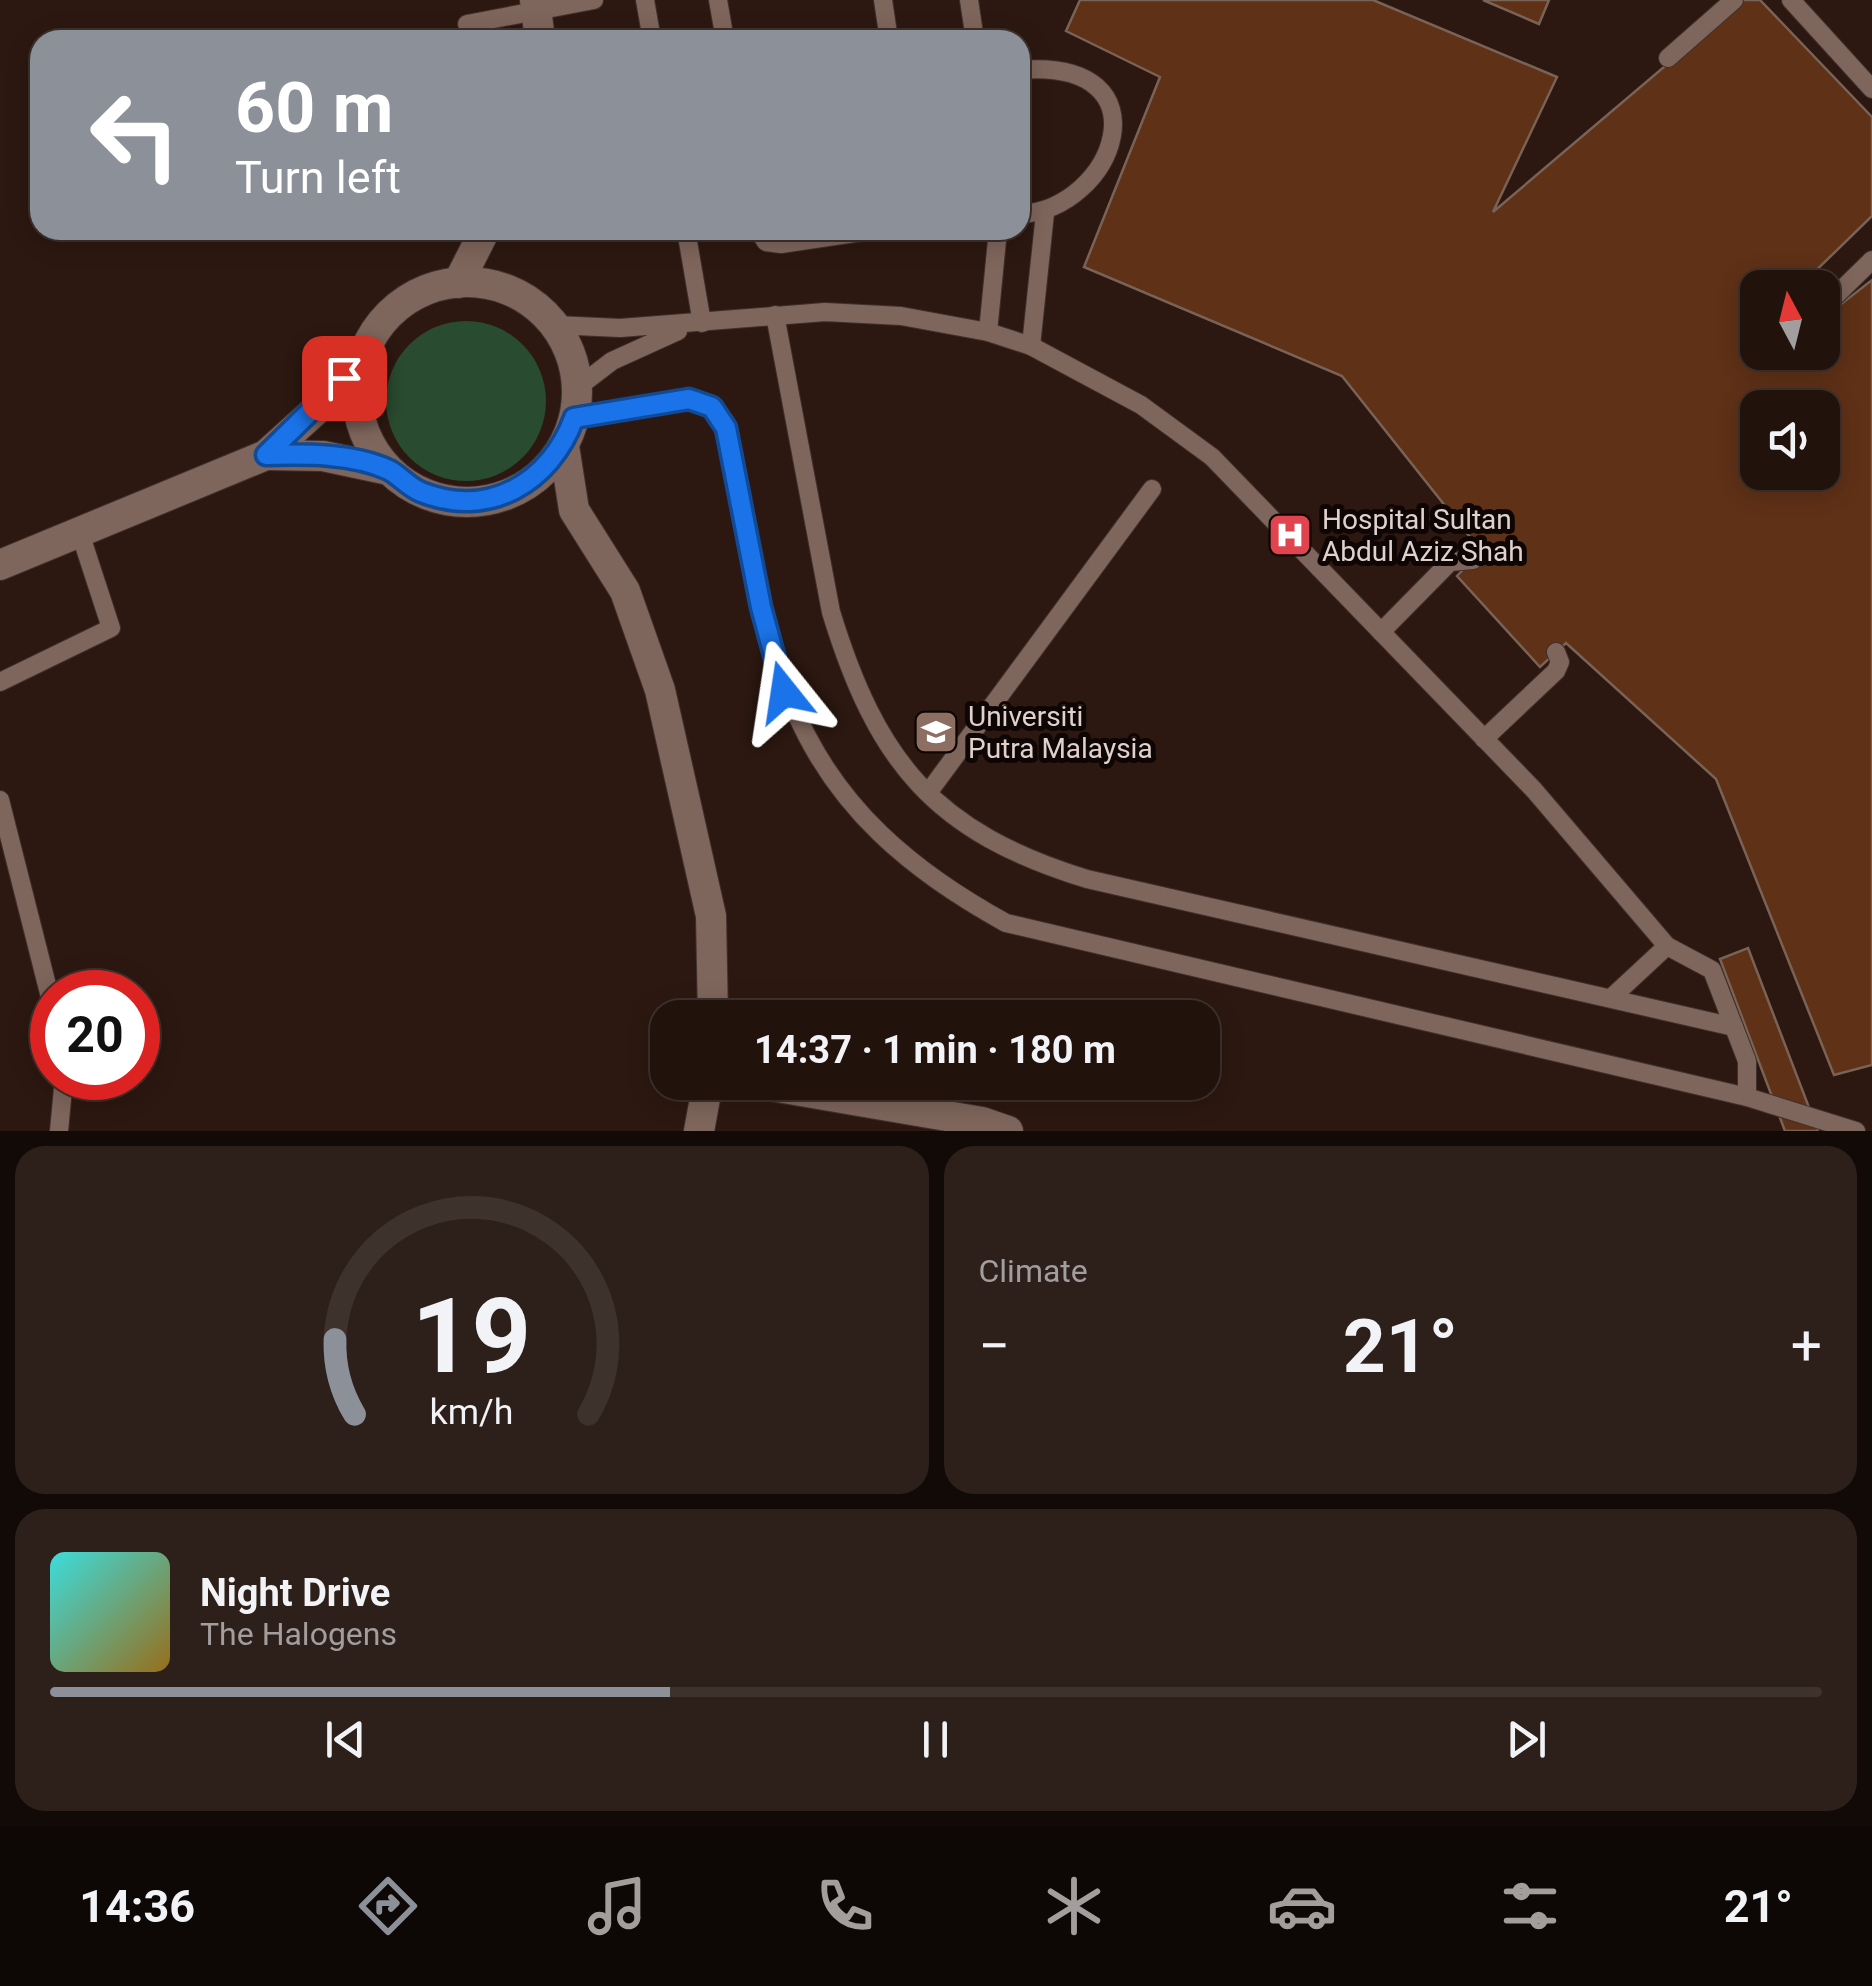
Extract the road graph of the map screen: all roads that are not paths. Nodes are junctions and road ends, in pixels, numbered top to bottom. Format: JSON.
{"nodes":[{"id":1,"x":594,"y":0,"type":"edge"},
{"id":2,"x":644,"y":0,"type":"edge"},
{"id":3,"x":718,"y":0,"type":"edge"},
{"id":4,"x":884,"y":0,"type":"edge"},
{"id":5,"x":969,"y":0,"type":"edge"},
{"id":6,"x":1734,"y":0,"type":"edge"},
{"id":7,"x":1792,"y":0,"type":"edge"},
{"id":8,"x":537,"y":17,"type":"edge"},
{"id":9,"x":468,"y":24,"type":"dead end"},
{"id":10,"x":650,"y":30,"type":"edge"},
{"id":11,"x":723,"y":30,"type":"edge"},
{"id":12,"x":888,"y":30,"type":"edge"},
{"id":13,"x":974,"y":30,"type":"edge"},
{"id":14,"x":1668,"y":58,"type":"dead end"},
{"id":15,"x":1030,"y":70,"type":"edge"},
{"id":16,"x":1872,"y":89,"type":"edge"},
{"id":17,"x":1045,"y":213,"type":"junction"},
{"id":18,"x":1030,"y":214,"type":"edge"},
{"id":19,"x":480,"y":240,"type":"edge"},
{"id":20,"x":487,"y":240,"type":"edge"},
{"id":21,"x":688,"y":240,"type":"edge"},
{"id":22,"x":765,"y":240,"type":"edge"},
{"id":23,"x":808,"y":240,"type":"edge"},
{"id":24,"x":997,"y":240,"type":"edge"},
{"id":25,"x":1872,"y":260,"type":"edge"},
{"id":26,"x":458,"y":283,"type":"junction"},
{"id":27,"x":495,"y":286,"type":"junction"},
{"id":28,"x":1840,"y":291,"type":"edge"},
{"id":29,"x":775,"y":315,"type":"junction"},
{"id":30,"x":702,"y":322,"type":"junction"},
{"id":31,"x":555,"y":325,"type":"junction"},
{"id":32,"x":988,"y":332,"type":"junction"},
{"id":33,"x":370,"y":340,"type":"junction"},
{"id":34,"x":1031,"y":346,"type":"junction"},
{"id":35,"x":578,"y":387,"type":"junction"},
{"id":36,"x":569,"y":432,"type":"junction"},
{"id":37,"x":266,"y":455,"type":"junction"},
{"id":38,"x":389,"y":470,"type":"junction"},
{"id":39,"x":1152,"y":489,"type":"dead end"},
{"id":40,"x":516,"y":491,"type":"junction"},
{"id":41,"x":574,"y":510,"type":"junction"},
{"id":42,"x":80,"y":533,"type":"junction"},
{"id":43,"x":1472,"y":560,"type":"dead end"},
{"id":44,"x":0,"y":564,"type":"edge"},
{"id":45,"x":1381,"y":632,"type":"junction"},
{"id":46,"x":1556,"y":652,"type":"dead end"},
{"id":47,"x":0,"y":682,"type":"edge"},
{"id":48,"x":1484,"y":739,"type":"junction"},
{"id":49,"x":928,"y":793,"type":"junction"},
{"id":50,"x":0,"y":800,"type":"edge"},
{"id":51,"x":1667,"y":946,"type":"junction"},
{"id":52,"x":43,"y":970,"type":"edge"},
{"id":53,"x":1611,"y":998,"type":"junction"},
{"id":54,"x":713,"y":1000,"type":"edge"},
{"id":55,"x":1734,"y":1027,"type":"junction"},
{"id":56,"x":1746,"y":1096,"type":"junction"},
{"id":57,"x":62,"y":1100,"type":"edge"},
{"id":58,"x":705,"y":1100,"type":"edge"},
{"id":59,"x":853,"y":1100,"type":"edge"},
{"id":60,"x":1872,"y":1125,"type":"edge"},
{"id":61,"x":59,"y":1131,"type":"edge"},
{"id":62,"x":699,"y":1131,"type":"edge"},
{"id":63,"x":1008,"y":1131,"type":"edge"},
{"id":64,"x":1856,"y":1131,"type":"edge"},
{"id":65,"x":1866,"y":1131,"type":"edge"}],
"edges":[{"from":1,"to":8,"type":"lane"},
{"from":2,"to":10,"type":"lane"},
{"from":3,"to":11,"type":"lane"},
{"from":4,"to":12,"type":"lane"},
{"from":5,"to":13,"type":"lane"},
{"from":6,"to":14,"type":"lane"},
{"from":7,"to":16,"type":"lane"},
{"from":8,"to":9,"type":"lane"},
{"from":15,"to":17,"type":"lane"},
{"from":17,"to":18,"type":"lane"},
{"from":17,"to":34,"type":"lane"},
{"from":19,"to":26,"type":"street"},
{"from":20,"to":27,"type":"street"},
{"from":21,"to":30,"type":"lane"},
{"from":22,"to":23,"type":"lane"},
{"from":24,"to":32,"type":"lane"},
{"from":25,"to":28,"type":"lane"},
{"from":26,"to":27,"type":"street"},
{"from":26,"to":33,"type":"street"},
{"from":27,"to":31,"type":"street"},
{"from":29,"to":30,"type":"lane"},
{"from":29,"to":32,"type":"lane"},
{"from":29,"to":49,"type":"lane"},
{"from":30,"to":31,"type":"lane"},
{"from":30,"to":35,"type":"lane"},
{"from":31,"to":35,"type":"street"},
{"from":32,"to":34,"type":"lane"},
{"from":33,"to":37,"type":"street"},
{"from":33,"to":38,"type":"street"},
{"from":34,"to":45,"type":"lane"},
{"from":35,"to":36,"type":"street"},
{"from":36,"to":40,"type":"street"},
{"from":36,"to":41,"type":"street"},
{"from":36,"to":56,"type":"lane"},
{"from":37,"to":38,"type":"street"},
{"from":37,"to":42,"type":"street"},
{"from":38,"to":40,"type":"street"},
{"from":39,"to":49,"type":"lane"},
{"from":40,"to":41,"type":"street"},
{"from":41,"to":54,"type":"street"},
{"from":42,"to":44,"type":"street"},
{"from":42,"to":47,"type":"lane"},
{"from":43,"to":45,"type":"lane"},
{"from":45,"to":48,"type":"lane"},
{"from":46,"to":48,"type":"lane"},
{"from":48,"to":51,"type":"lane"},
{"from":49,"to":53,"type":"lane"},
{"from":50,"to":52,"type":"lane"},
{"from":51,"to":53,"type":"lane"},
{"from":51,"to":55,"type":"lane"},
{"from":53,"to":55,"type":"lane"},
{"from":55,"to":56,"type":"lane"},
{"from":56,"to":64,"type":"lane"},
{"from":57,"to":61,"type":"lane"},
{"from":58,"to":62,"type":"street"},
{"from":59,"to":63,"type":"street"},
{"from":60,"to":65,"type":"lane"}]}
